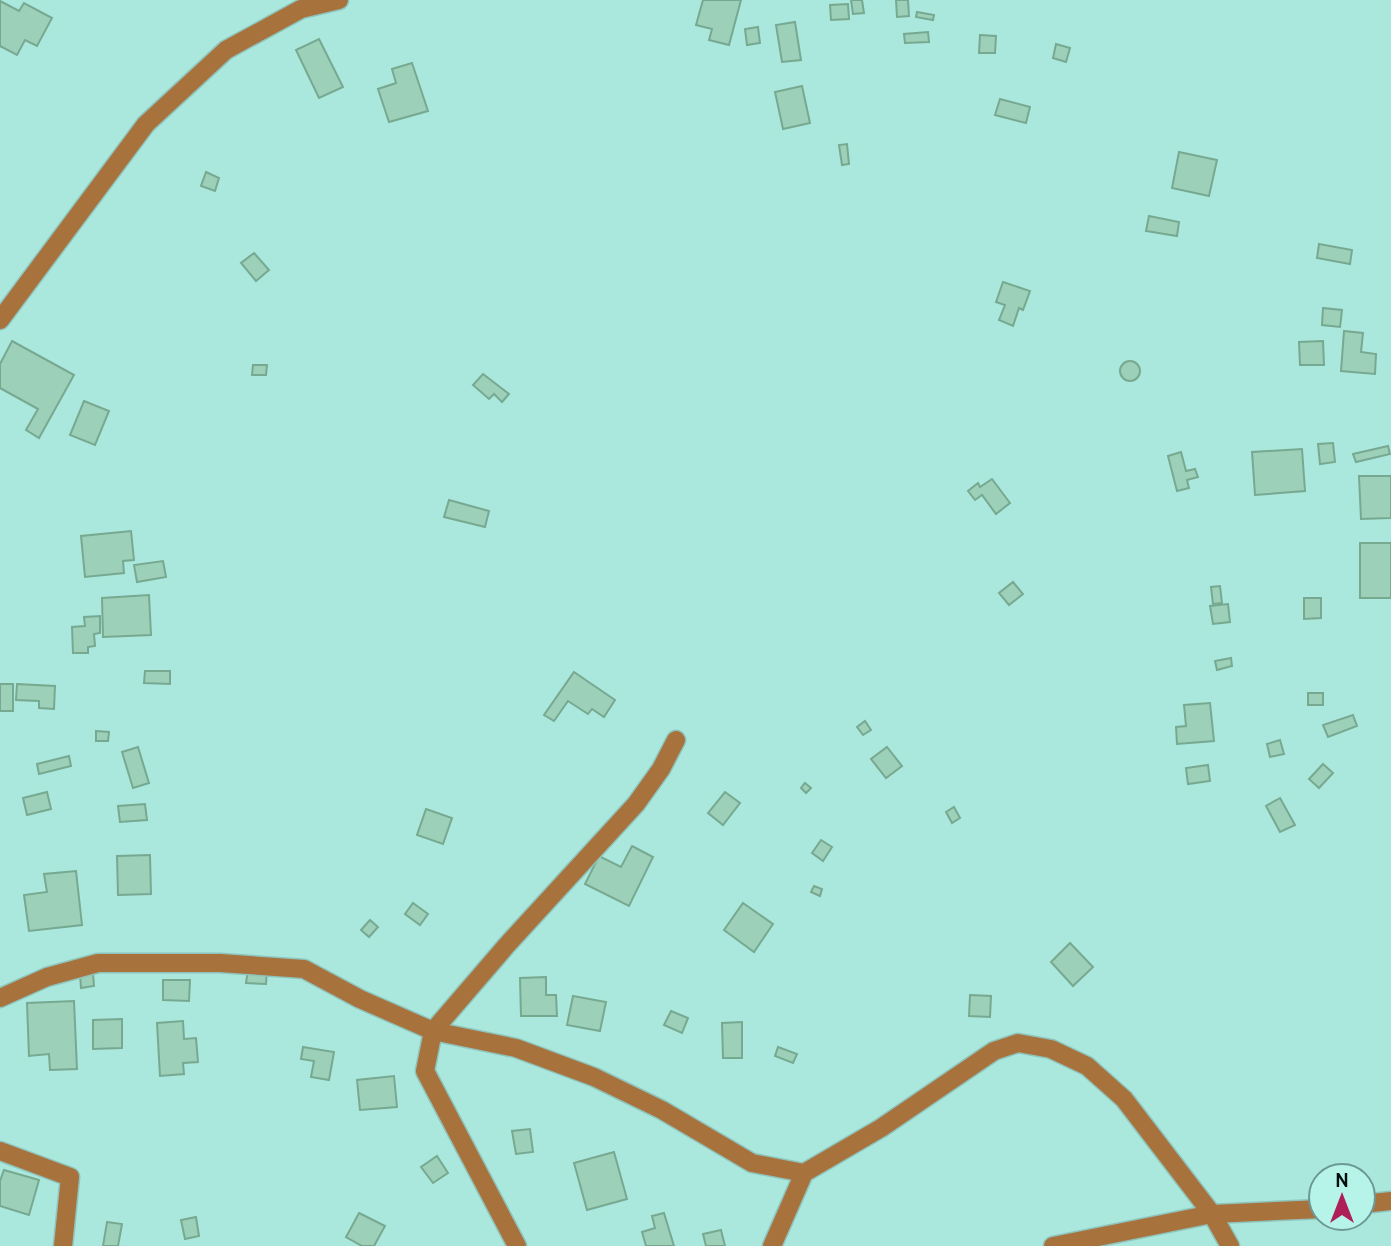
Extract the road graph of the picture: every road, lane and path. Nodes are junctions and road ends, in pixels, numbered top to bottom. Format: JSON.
{"nodes":[{"id":1,"x":339,"y":0,"type":"edge"},
{"id":2,"x":0,"y":320,"type":"edge"},
{"id":3,"x":676,"y":740,"type":"dead end"},
{"id":4,"x":0,"y":998,"type":"edge"},
{"id":5,"x":433,"y":1031,"type":"junction"},
{"id":6,"x":0,"y":1151,"type":"edge"},
{"id":7,"x":804,"y":1173,"type":"junction"},
{"id":8,"x":1307,"y":1210,"type":"edge"},
{"id":9,"x":1212,"y":1214,"type":"junction"},
{"id":10,"x":63,"y":1246,"type":"edge"},
{"id":11,"x":517,"y":1246,"type":"edge"},
{"id":12,"x":772,"y":1246,"type":"edge"},
{"id":13,"x":1053,"y":1246,"type":"edge"},
{"id":14,"x":1230,"y":1246,"type":"edge"}],
"edges":[{"from":1,"to":2,"type":"street"},
{"from":3,"to":5,"type":"street"},
{"from":4,"to":5,"type":"street"},
{"from":5,"to":7,"type":"street"},
{"from":5,"to":11,"type":"street"},
{"from":6,"to":10,"type":"street"},
{"from":7,"to":9,"type":"street"},
{"from":7,"to":12,"type":"street"},
{"from":8,"to":9,"type":"street"},
{"from":9,"to":13,"type":"street"},
{"from":9,"to":14,"type":"street"}]}
